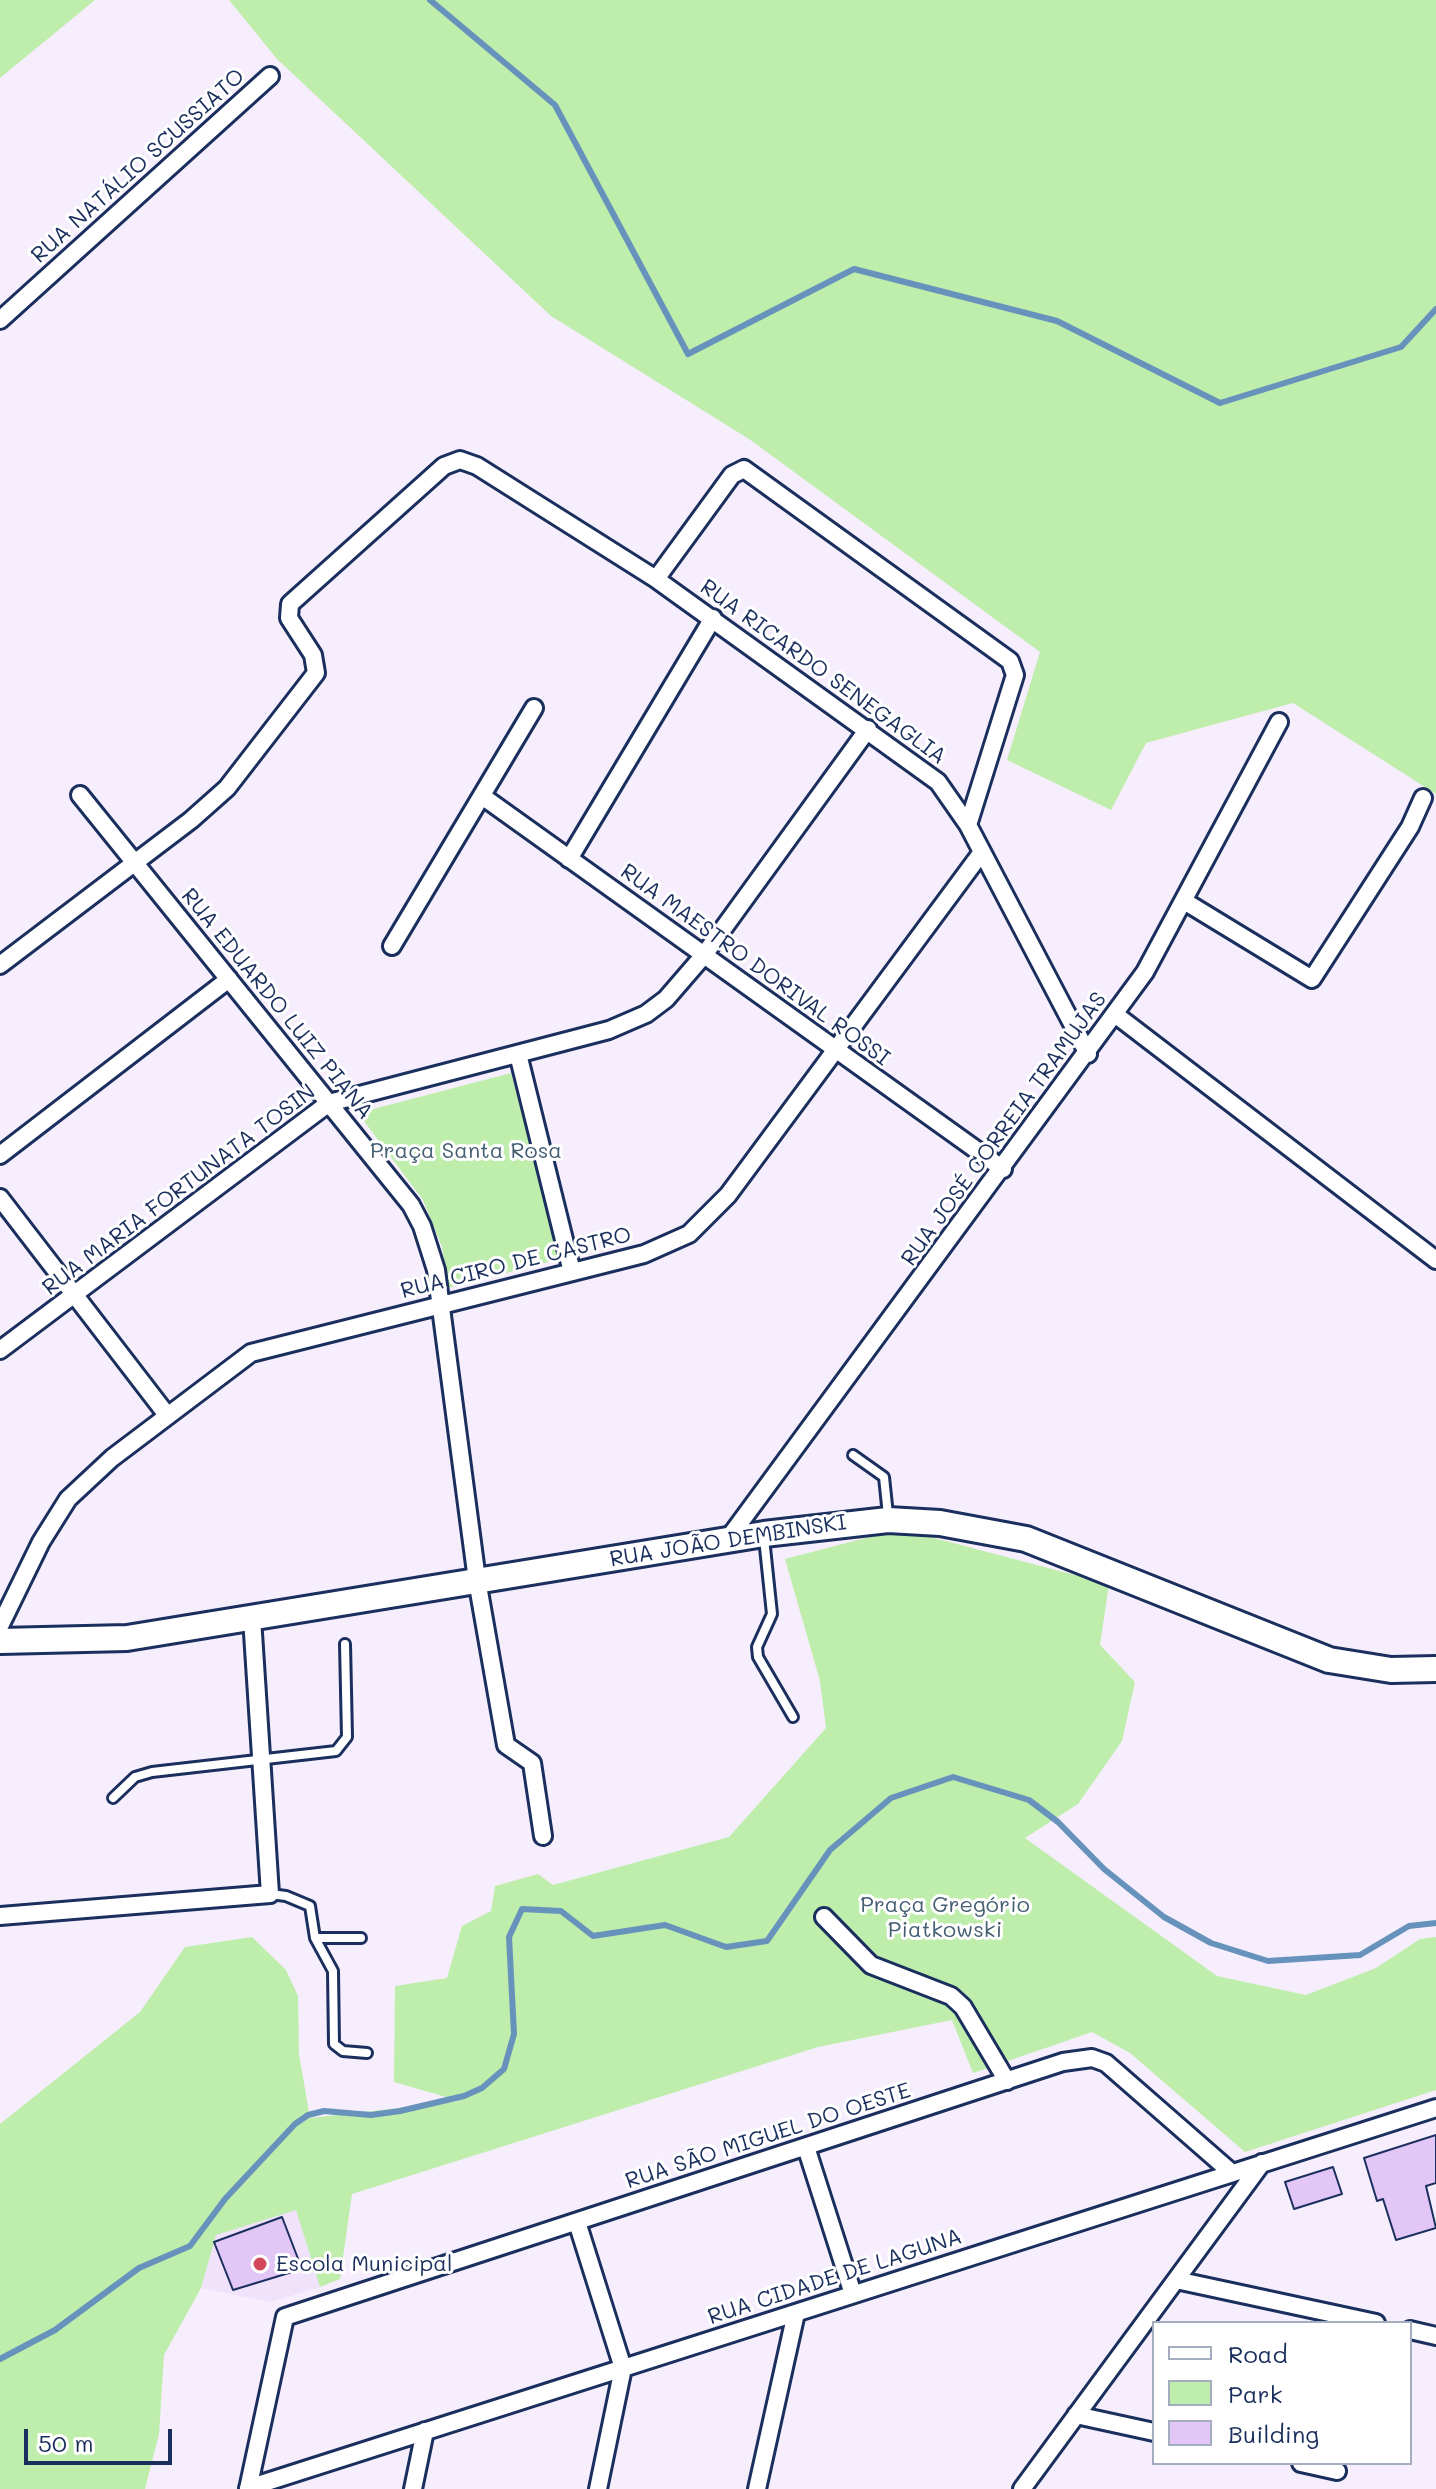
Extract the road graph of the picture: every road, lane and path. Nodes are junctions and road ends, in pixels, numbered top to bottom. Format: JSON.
{"nodes":[{"id":1,"x":270,"y":76,"type":"dead end"},
{"id":2,"x":0,"y":320,"type":"edge"},
{"id":3,"x":656,"y":579,"type":"junction"},
{"id":4,"x":713,"y":618,"type":"junction"},
{"id":5,"x":534,"y":708,"type":"dead end"},
{"id":6,"x":1279,"y":722,"type":"dead end"},
{"id":7,"x":868,"y":729,"type":"junction"},
{"id":8,"x":80,"y":795,"type":"dead end"},
{"id":9,"x":482,"y":796,"type":"junction"},
{"id":10,"x":1423,"y":798,"type":"dead end"},
{"id":11,"x":968,"y":825,"type":"junction"},
{"id":12,"x":982,"y":852,"type":"junction"},
{"id":13,"x":569,"y":859,"type":"junction"},
{"id":14,"x":135,"y":863,"type":"junction"},
{"id":15,"x":1184,"y":901,"type":"junction"},
{"id":16,"x":392,"y":946,"type":"dead end"},
{"id":17,"x":704,"y":955,"type":"junction"},
{"id":18,"x":0,"y":965,"type":"edge"},
{"id":19,"x":229,"y":979,"type":"junction"},
{"id":20,"x":1116,"y":1015,"type":"junction"},
{"id":21,"x":836,"y":1050,"type":"junction"},
{"id":22,"x":518,"y":1054,"type":"junction"},
{"id":23,"x":1088,"y":1054,"type":"junction"},
{"id":24,"x":329,"y":1103,"type":"junction"},
{"id":25,"x":0,"y":1155,"type":"edge"},
{"id":26,"x":1003,"y":1169,"type":"junction"},
{"id":27,"x":0,"y":1198,"type":"edge"},
{"id":28,"x":1436,"y":1260,"type":"edge"},
{"id":29,"x":572,"y":1272,"type":"junction"},
{"id":30,"x":74,"y":1295,"type":"junction"},
{"id":31,"x":440,"y":1305,"type":"junction"},
{"id":32,"x":0,"y":1350,"type":"edge"},
{"id":33,"x":167,"y":1415,"type":"junction"},
{"id":34,"x":853,"y":1455,"type":"dead end"},
{"id":35,"x":888,"y":1520,"type":"junction"},
{"id":36,"x":764,"y":1534,"type":"junction"},
{"id":37,"x":728,"y":1539,"type":"junction"},
{"id":38,"x":477,"y":1580,"type":"junction"},
{"id":39,"x":252,"y":1618,"type":"junction"},
{"id":40,"x":0,"y":1626,"type":"edge"},
{"id":41,"x":0,"y":1641,"type":"edge"},
{"id":42,"x":345,"y":1644,"type":"dead end"},
{"id":43,"x":1436,"y":1669,"type":"edge"},
{"id":44,"x":793,"y":1717,"type":"dead end"},
{"id":45,"x":261,"y":1758,"type":"junction"},
{"id":46,"x":113,"y":1798,"type":"dead end"},
{"id":47,"x":543,"y":1836,"type":"dead end"},
{"id":48,"x":270,"y":1894,"type":"junction"},
{"id":49,"x":0,"y":1916,"type":"edge"},
{"id":50,"x":824,"y":1917,"type":"dead end"},
{"id":51,"x":315,"y":1938,"type":"junction"},
{"id":52,"x":361,"y":1938,"type":"dead end"},
{"id":53,"x":367,"y":2053,"type":"dead end"},
{"id":54,"x":1007,"y":2081,"type":"junction"},
{"id":55,"x":1436,"y":2108,"type":"edge"},
{"id":56,"x":806,"y":2147,"type":"junction"},
{"id":57,"x":1262,"y":2163,"type":"junction"},
{"id":58,"x":1232,"y":2173,"type":"junction"},
{"id":59,"x":577,"y":2222,"type":"junction"},
{"id":60,"x":1176,"y":2280,"type":"junction"},
{"id":61,"x":853,"y":2294,"type":"junction"},
{"id":62,"x":796,"y":2313,"type":"junction"},
{"id":63,"x":1367,"y":2321,"type":"edge"},
{"id":64,"x":1412,"y":2330,"type":"edge"},
{"id":65,"x":1436,"y":2336,"type":"edge"},
{"id":66,"x":623,"y":2368,"type":"junction"},
{"id":67,"x":1076,"y":2415,"type":"junction"},
{"id":68,"x":425,"y":2431,"type":"junction"},
{"id":69,"x":1152,"y":2432,"type":"edge"},
{"id":70,"x":1310,"y":2465,"type":"edge"},
{"id":71,"x":1337,"y":2471,"type":"dead end"},
{"id":72,"x":248,"y":2488,"type":"edge"},
{"id":73,"x":413,"y":2489,"type":"edge"},
{"id":74,"x":598,"y":2489,"type":"edge"},
{"id":75,"x":757,"y":2489,"type":"edge"},
{"id":76,"x":1022,"y":2489,"type":"edge"}],
"edges":[{"from":1,"to":2,"type":"street","name":"RUA NATÁLIO SCUSSIATO"},
{"from":3,"to":4,"type":"street","name":"RUA RICARDO SENEGAGLIA"},
{"from":3,"to":11,"type":"street"},
{"from":3,"to":14,"type":"street","name":"RUA RICARDO SENEGAGLIA"},
{"from":4,"to":7,"type":"street","name":"RUA RICARDO SENEGAGLIA"},
{"from":4,"to":13,"type":"street"},
{"from":5,"to":9,"type":"street"},
{"from":6,"to":15,"type":"street","name":"RUA JOSÉ CORREIA TRAMUJAS"},
{"from":7,"to":11,"type":"street","name":"RUA RICARDO SENEGAGLIA"},
{"from":7,"to":17,"type":"street","name":"RUA MARIA FORTUNATA TOSIN"},
{"from":8,"to":14,"type":"street","name":"RUA EDUARDO LUIZ PIANA"},
{"from":9,"to":13,"type":"street","name":"RUA MAESTRO DORIVAL ROSSI"},
{"from":9,"to":16,"type":"street"},
{"from":10,"to":15,"type":"street"},
{"from":11,"to":12,"type":"street","name":"RUA RICARDO SENEGAGLIA"},
{"from":12,"to":21,"type":"street","name":"RUA CIRO DE CASTRO"},
{"from":12,"to":23,"type":"street","name":"RUA RICARDO SENEGAGLIA"},
{"from":13,"to":17,"type":"street","name":"RUA MAESTRO DORIVAL ROSSI"},
{"from":14,"to":18,"type":"street"},
{"from":14,"to":19,"type":"street","name":"RUA EDUARDO LUIZ PIANA"},
{"from":15,"to":20,"type":"street","name":"RUA JOSÉ CORREIA TRAMUJAS"},
{"from":17,"to":21,"type":"street","name":"RUA MAESTRO DORIVAL ROSSI"},
{"from":17,"to":22,"type":"street","name":"RUA MARIA FORTUNATA TOSIN"},
{"from":19,"to":24,"type":"street","name":"RUA EDUARDO LUIZ PIANA"},
{"from":19,"to":25,"type":"street"},
{"from":20,"to":23,"type":"street","name":"RUA JOSÉ CORREIA TRAMUJAS"},
{"from":20,"to":28,"type":"street"},
{"from":21,"to":26,"type":"street","name":"RUA MAESTRO DORIVAL ROSSI"},
{"from":21,"to":29,"type":"street","name":"RUA CIRO DE CASTRO"},
{"from":22,"to":24,"type":"street","name":"RUA MARIA FORTUNATA TOSIN"},
{"from":22,"to":29,"type":"street"},
{"from":23,"to":26,"type":"street","name":"RUA JOSÉ CORREIA TRAMUJAS"},
{"from":24,"to":30,"type":"street","name":"RUA MARIA FORTUNATA TOSIN"},
{"from":24,"to":31,"type":"street","name":"RUA EDUARDO LUIZ PIANA"},
{"from":26,"to":37,"type":"street","name":"RUA JOSÉ CORREIA TRAMUJAS"},
{"from":27,"to":30,"type":"street"},
{"from":29,"to":31,"type":"street","name":"RUA CIRO DE CASTRO"},
{"from":30,"to":32,"type":"street","name":"RUA MARIA FORTUNATA TOSIN"},
{"from":30,"to":33,"type":"street"},
{"from":31,"to":33,"type":"street","name":"RUA CIRO DE CASTRO"},
{"from":31,"to":38,"type":"street","name":"RUA EDUARDO LUIZ PIANA"},
{"from":33,"to":40,"type":"street","name":"RUA CIRO DE CASTRO"},
{"from":34,"to":35,"type":"lane"},
{"from":35,"to":36,"type":"main road","name":"RUA JOÃO DEMBINSKI"},
{"from":35,"to":43,"type":"main road","name":"RUA JOÃO DEMBINSKI"},
{"from":36,"to":37,"type":"main road","name":"RUA JOÃO DEMBINSKI"},
{"from":36,"to":44,"type":"lane"},
{"from":37,"to":38,"type":"main road","name":"RUA JOÃO DEMBINSKI"},
{"from":38,"to":39,"type":"main road","name":"RUA JOÃO DEMBINSKI"},
{"from":38,"to":47,"type":"street","name":"RUA EDUARDO LUIZ PIANA"},
{"from":39,"to":41,"type":"main road","name":"RUA JOÃO DEMBINSKI"},
{"from":39,"to":45,"type":"street"},
{"from":42,"to":45,"type":"lane"},
{"from":45,"to":46,"type":"lane"},
{"from":45,"to":48,"type":"street"},
{"from":48,"to":49,"type":"street"},
{"from":48,"to":51,"type":"lane"},
{"from":50,"to":54,"type":"street"},
{"from":51,"to":52,"type":"lane"},
{"from":51,"to":53,"type":"lane"},
{"from":54,"to":56,"type":"street","name":"RUA SÃO MIGUEL DO OESTE"},
{"from":54,"to":58,"type":"street","name":"RUA SÃO MIGUEL DO OESTE"},
{"from":55,"to":57,"type":"street","name":"RUA CIDADE DE LAGUNA"},
{"from":56,"to":59,"type":"street","name":"RUA SÃO MIGUEL DO OESTE"},
{"from":56,"to":61,"type":"street"},
{"from":57,"to":58,"type":"street","name":"RUA CIDADE DE LAGUNA"},
{"from":57,"to":60,"type":"street"},
{"from":58,"to":61,"type":"street","name":"RUA CIDADE DE LAGUNA"},
{"from":59,"to":66,"type":"street"},
{"from":59,"to":72,"type":"street","name":"RUA SÃO MIGUEL DO OESTE"},
{"from":60,"to":63,"type":"street"},
{"from":60,"to":67,"type":"street"},
{"from":61,"to":62,"type":"street","name":"RUA CIDADE DE LAGUNA"},
{"from":62,"to":66,"type":"street","name":"RUA CIDADE DE LAGUNA"},
{"from":62,"to":75,"type":"street"},
{"from":64,"to":65,"type":"street"},
{"from":66,"to":68,"type":"street","name":"RUA CIDADE DE LAGUNA"},
{"from":66,"to":74,"type":"street"},
{"from":67,"to":69,"type":"street"},
{"from":67,"to":76,"type":"street"},
{"from":68,"to":72,"type":"street","name":"RUA CIDADE DE LAGUNA"},
{"from":68,"to":73,"type":"street"},
{"from":70,"to":71,"type":"street"}]}
